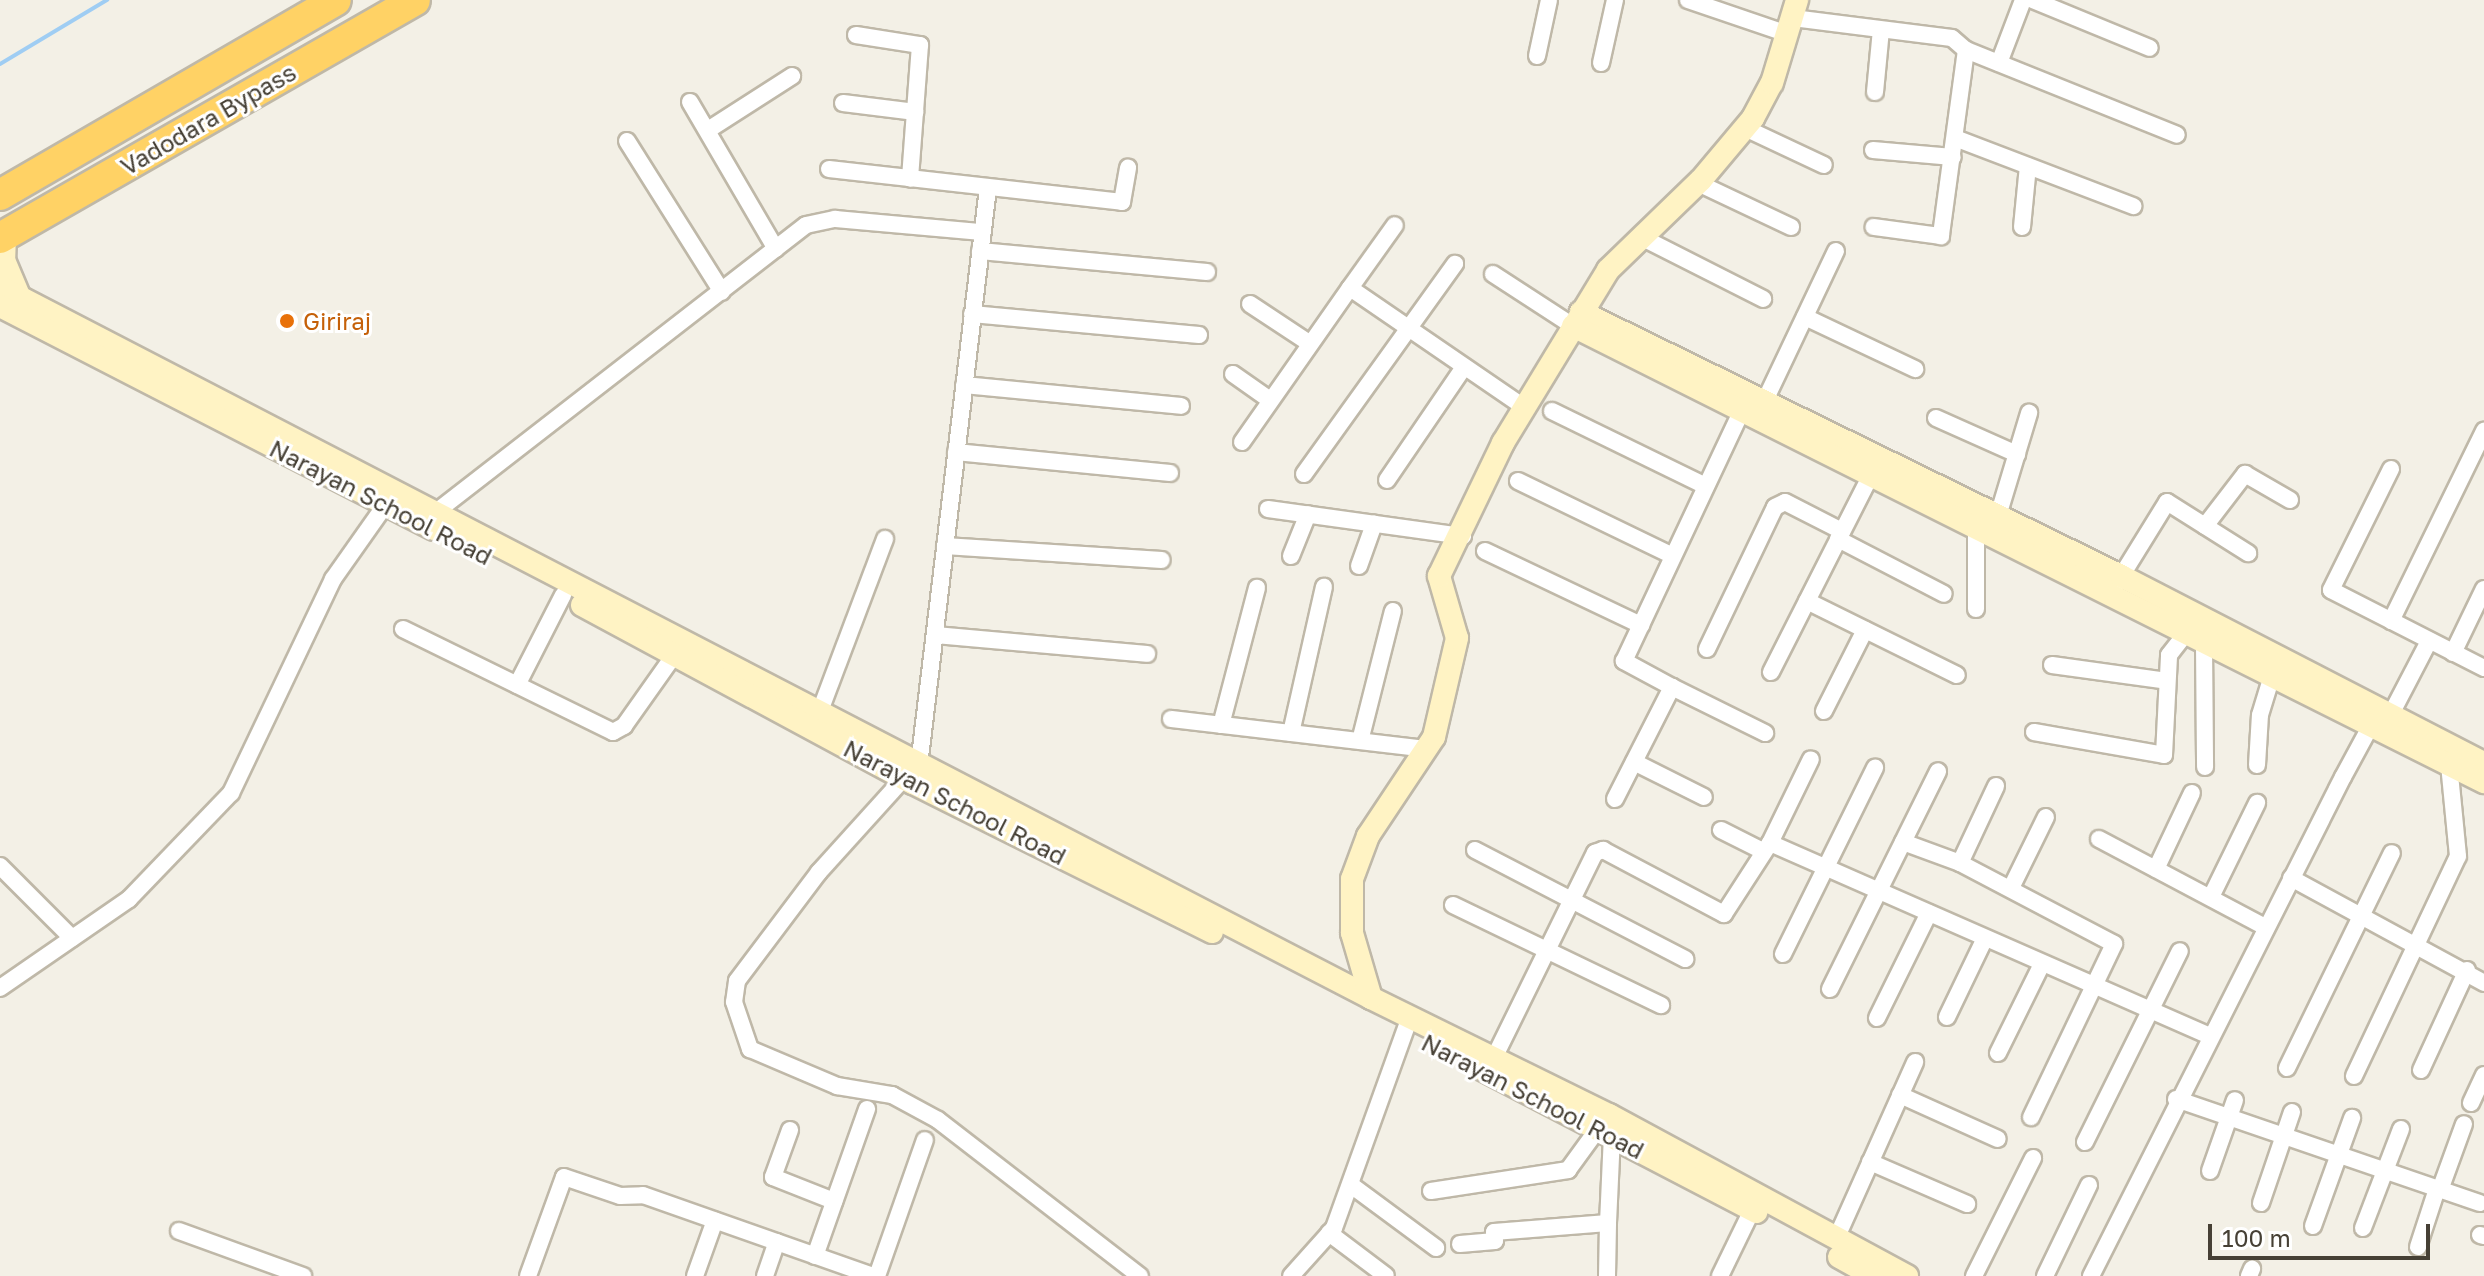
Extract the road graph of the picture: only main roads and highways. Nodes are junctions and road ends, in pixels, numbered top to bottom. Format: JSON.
{"nodes":[{"id":1,"x":336,"y":0,"type":"edge"},
{"id":2,"x":415,"y":0,"type":"edge"},
{"id":3,"x":0,"y":195,"type":"edge"},
{"id":4,"x":2,"y":237,"type":"edge"}],
"edges":[{"from":1,"to":3,"type":"highway","name":"Vadodara Bypass"},
{"from":2,"to":4,"type":"highway","name":"Vadodara Bypass"}]}
